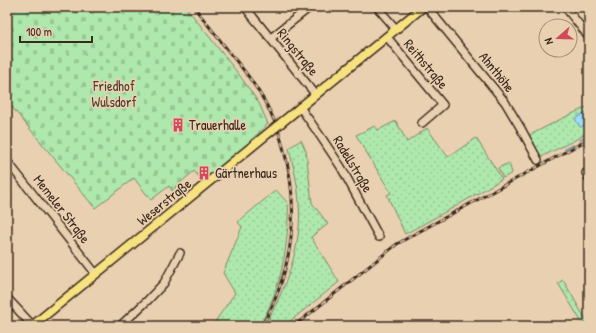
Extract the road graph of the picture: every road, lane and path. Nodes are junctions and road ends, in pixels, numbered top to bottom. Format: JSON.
{"nodes":[{"id":1,"x":245,"y":7,"type":"edge"},
{"id":2,"x":310,"y":7,"type":"edge"},
{"id":3,"x":377,"y":7,"type":"edge"},
{"id":4,"x":423,"y":7,"type":"edge"},
{"id":5,"x":427,"y":7,"type":"edge"},
{"id":6,"x":565,"y":7,"type":"edge"},
{"id":7,"x":396,"y":30,"type":"junction"},
{"id":8,"x":387,"y":37,"type":"junction"},
{"id":9,"x":589,"y":37,"type":"edge"},
{"id":10,"x":271,"y":38,"type":"junction"},
{"id":11,"x":316,"y":95,"type":"junction"},
{"id":12,"x":300,"y":108,"type":"junction"},
{"id":13,"x":422,"y":123,"type":"dead end"},
{"id":14,"x":538,"y":160,"type":"dead end"},
{"id":15,"x":7,"y":161,"type":"edge"},
{"id":16,"x":380,"y":237,"type":"dead end"},
{"id":17,"x":180,"y":254,"type":"dead end"},
{"id":18,"x":96,"y":274,"type":"junction"},
{"id":19,"x":7,"y":298,"type":"edge"},
{"id":20,"x":33,"y":326,"type":"edge"},
{"id":21,"x":120,"y":326,"type":"edge"}],
"edges":[{"from":1,"to":10,"type":"street","name":"Ringstraße"},
{"from":2,"to":10,"type":"street"},
{"from":3,"to":7,"type":"street"},
{"from":4,"to":7,"type":"main road","name":"Weserstraße"},
{"from":5,"to":14,"type":"street","name":"Ahnthöhe"},
{"from":6,"to":9,"type":"street"},
{"from":7,"to":8,"type":"main road","name":"Weserstraße"},
{"from":8,"to":11,"type":"main road","name":"Weserstraße"},
{"from":8,"to":13,"type":"street","name":"Reithstraße"},
{"from":10,"to":11,"type":"street","name":"Ringstraße"},
{"from":11,"to":12,"type":"main road","name":"Weserstraße"},
{"from":12,"to":16,"type":"street","name":"Radellstraße"},
{"from":12,"to":18,"type":"main road","name":"Weserstraße","bridge":true},
{"from":15,"to":18,"type":"street","name":"Memeler Straße"},
{"from":17,"to":21,"type":"street"},
{"from":18,"to":20,"type":"main road","name":"Weserstraße"},
{"from":19,"to":20,"type":"street"}]}
